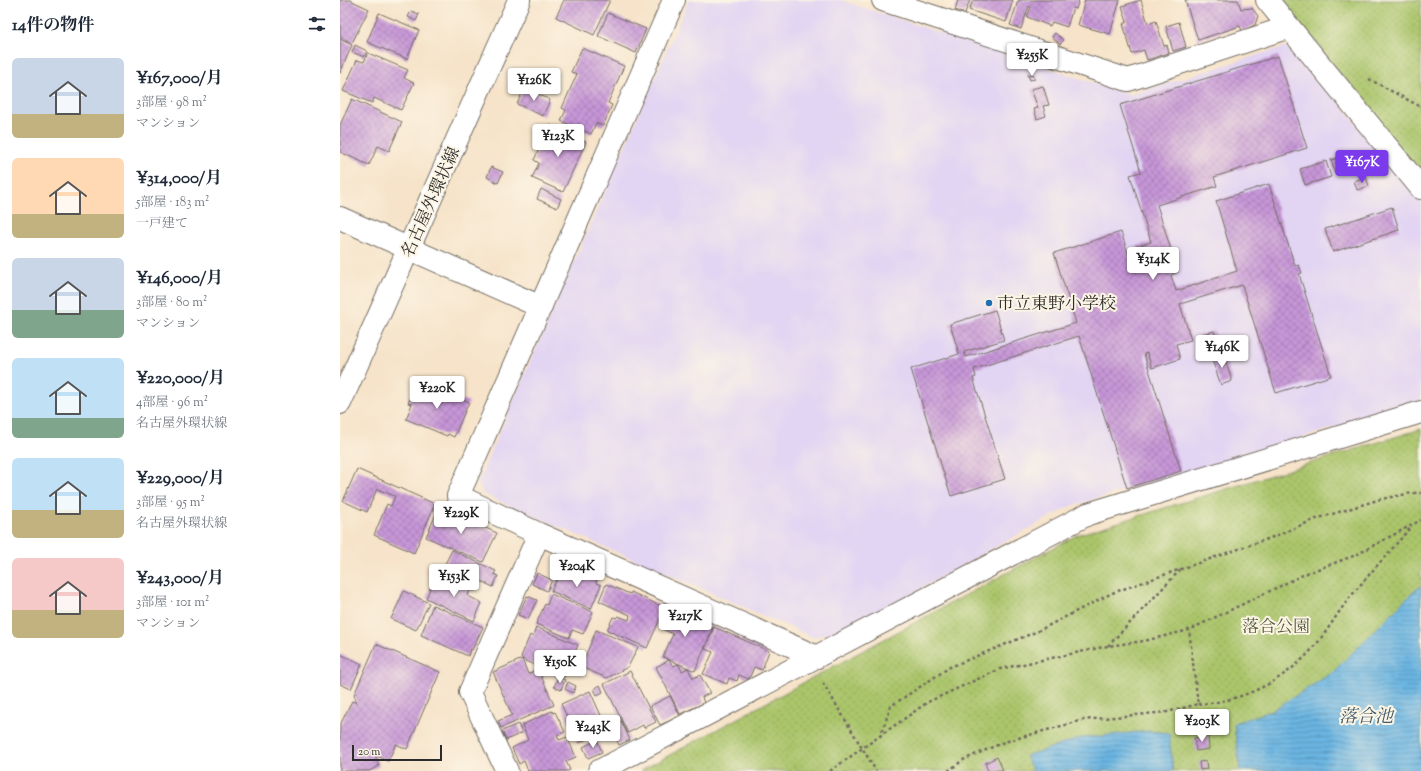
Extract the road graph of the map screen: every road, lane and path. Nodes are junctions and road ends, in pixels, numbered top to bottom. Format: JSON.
{"nodes":[{"id":1,"x":519,"y":0,"type":"edge"},
{"id":2,"x":674,"y":0,"type":"edge"},
{"id":3,"x":883,"y":0,"type":"edge"},
{"id":4,"x":1267,"y":0,"type":"edge"},
{"id":5,"x":1289,"y":27,"type":"junction"},
{"id":6,"x":1367,"y":78,"type":"dead end"},
{"id":7,"x":1421,"y":107,"type":"edge"},
{"id":8,"x":1421,"y":188,"type":"edge"},
{"id":9,"x":340,"y":218,"type":"edge"},
{"id":10,"x":409,"y":249,"type":"junction"},
{"id":11,"x":541,"y":307,"type":"junction"},
{"id":12,"x":340,"y":403,"type":"edge"},
{"id":13,"x":1421,"y":412,"type":"edge"},
{"id":14,"x":1421,"y":493,"type":"edge"},
{"id":15,"x":1421,"y":520,"type":"edge"},
{"id":16,"x":1413,"y":525,"type":"junction"},
{"id":17,"x":539,"y":534,"type":"junction"},
{"id":18,"x":1180,"y":569,"type":"junction"},
{"id":19,"x":1189,"y":630,"type":"junction"},
{"id":20,"x":1108,"y":646,"type":"junction"},
{"id":21,"x":813,"y":659,"type":"junction"},
{"id":22,"x":1198,"y":704,"type":"junction"},
{"id":23,"x":880,"y":737,"type":"junction"},
{"id":24,"x":862,"y":750,"type":"junction"},
{"id":25,"x":507,"y":771,"type":"edge"},
{"id":26,"x":599,"y":771,"type":"edge"},
{"id":27,"x":830,"y":771,"type":"edge"},
{"id":28,"x":876,"y":771,"type":"edge"},
{"id":29,"x":948,"y":771,"type":"edge"}],
"edges":[{"from":1,"to":10,"type":"street","name":"名古屋外環状線"},
{"from":2,"to":11,"type":"street"},
{"from":3,"to":5,"type":"street"},
{"from":4,"to":5,"type":"street"},
{"from":5,"to":8,"type":"street"},
{"from":6,"to":7,"type":"path"},
{"from":9,"to":10,"type":"street"},
{"from":10,"to":11,"type":"street"},
{"from":10,"to":12,"type":"street","name":"名古屋外環状線"},
{"from":11,"to":17,"type":"street"},
{"from":13,"to":21,"type":"street"},
{"from":14,"to":18,"type":"path"},
{"from":15,"to":16,"type":"path"},
{"from":16,"to":19,"type":"path"},
{"from":16,"to":22,"type":"path"},
{"from":17,"to":21,"type":"street"},
{"from":17,"to":25,"type":"street"},
{"from":18,"to":20,"type":"path"},
{"from":18,"to":23,"type":"path"},
{"from":19,"to":20,"type":"path"},
{"from":19,"to":22,"type":"path"},
{"from":20,"to":23,"type":"path"},
{"from":21,"to":24,"type":"path"},
{"from":21,"to":26,"type":"street"},
{"from":22,"to":29,"type":"path"},
{"from":23,"to":24,"type":"path"},
{"from":24,"to":27,"type":"path"},
{"from":24,"to":28,"type":"path"}]}
